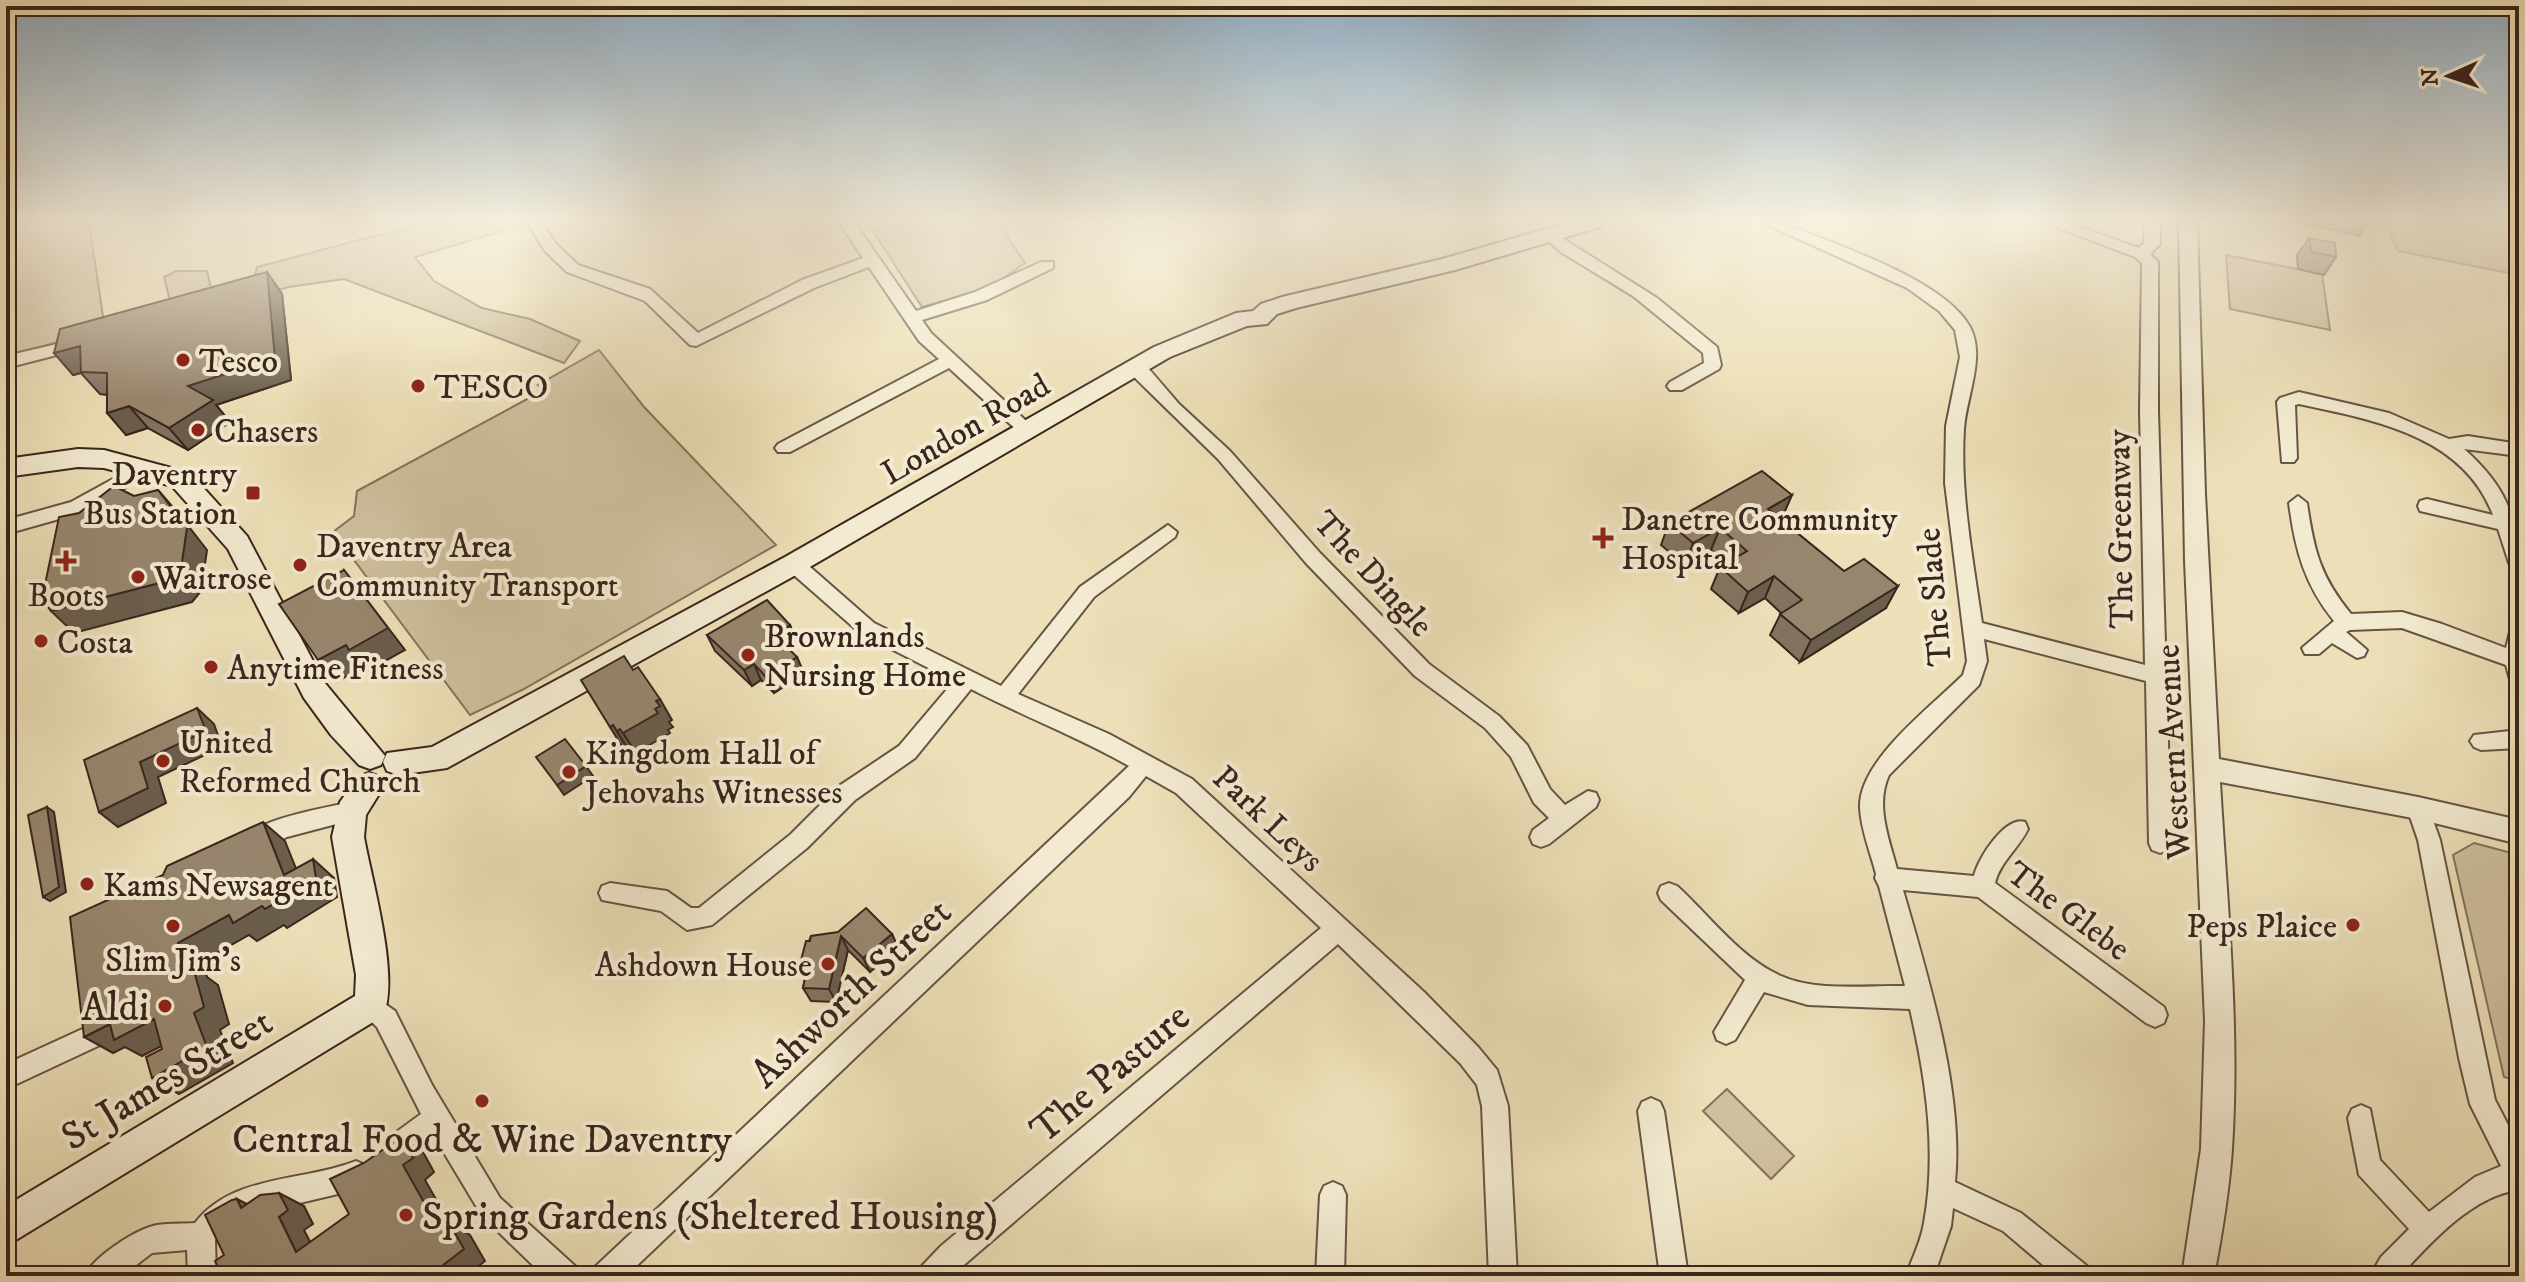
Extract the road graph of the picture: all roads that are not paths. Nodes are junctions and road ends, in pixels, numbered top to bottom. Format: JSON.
{"nodes":[{"id":1,"x":607,"y":282,"type":"edge"},
{"id":2,"x":814,"y":282,"type":"edge"},
{"id":3,"x":887,"y":282,"type":"edge"},
{"id":4,"x":1011,"y":282,"type":"edge"},
{"id":5,"x":1376,"y":282,"type":"edge"},
{"id":6,"x":1622,"y":282,"type":"edge"},
{"id":7,"x":1908,"y":282,"type":"edge"},
{"id":8,"x":2150,"y":282,"type":"edge"},
{"id":9,"x":2189,"y":282,"type":"edge"},
{"id":10,"x":911,"y":318,"type":"junction"},
{"id":11,"x":97,"y":339,"type":"edge"},
{"id":12,"x":950,"y":360,"type":"junction"},
{"id":13,"x":6,"y":362,"type":"edge"},
{"id":14,"x":1136,"y":369,"type":"junction"},
{"id":15,"x":1676,"y":386,"type":"dead end"},
{"id":16,"x":1028,"y":431,"type":"junction"},
{"id":17,"x":2449,"y":445,"type":"junction"},
{"id":18,"x":784,"y":448,"type":"dead end"},
{"id":19,"x":2519,"y":450,"type":"edge"},
{"id":20,"x":2288,"y":458,"type":"dead end"},
{"id":21,"x":6,"y":468,"type":"edge"},
{"id":22,"x":144,"y":468,"type":"junction"},
{"id":23,"x":2298,"y":503,"type":"dead end"},
{"id":24,"x":2427,"y":506,"type":"dead end"},
{"id":25,"x":2504,"y":524,"type":"junction"},
{"id":26,"x":6,"y":527,"type":"edge"},
{"id":27,"x":1168,"y":532,"type":"dead end"},
{"id":28,"x":2517,"y":556,"type":"edge"},
{"id":29,"x":794,"y":564,"type":"junction"},
{"id":30,"x":1972,"y":628,"type":"junction"},
{"id":31,"x":2339,"y":628,"type":"junction"},
{"id":32,"x":2519,"y":629,"type":"edge"},
{"id":33,"x":2312,"y":648,"type":"dead end"},
{"id":34,"x":2357,"y":650,"type":"dead end"},
{"id":35,"x":2515,"y":660,"type":"junction"},
{"id":36,"x":2154,"y":675,"type":"junction"},
{"id":37,"x":967,"y":679,"type":"junction"},
{"id":38,"x":2519,"y":681,"type":"edge"},
{"id":39,"x":1004,"y":697,"type":"junction"},
{"id":40,"x":2519,"y":739,"type":"edge"},
{"id":41,"x":2481,"y":741,"type":"dead end"},
{"id":42,"x":1145,"y":762,"type":"junction"},
{"id":43,"x":2206,"y":768,"type":"junction"},
{"id":44,"x":372,"y":779,"type":"junction"},
{"id":45,"x":1588,"y":800,"type":"dead end"},
{"id":46,"x":2418,"y":808,"type":"junction"},
{"id":47,"x":1564,"y":819,"type":"junction"},
{"id":48,"x":2017,"y":829,"type":"dead end"},
{"id":49,"x":2519,"y":832,"type":"edge"},
{"id":50,"x":1541,"y":837,"type":"dead end"},
{"id":51,"x":2160,"y":843,"type":"dead end"},
{"id":52,"x":230,"y":853,"type":"edge"},
{"id":53,"x":1886,"y":878,"type":"junction"},
{"id":54,"x":1983,"y":887,"type":"junction"},
{"id":55,"x":610,"y":893,"type":"dead end"},
{"id":56,"x":1669,"y":893,"type":"dead end"},
{"id":57,"x":1338,"y":929,"type":"junction"},
{"id":58,"x":1760,"y":977,"type":"junction"},
{"id":59,"x":1918,"y":998,"type":"junction"},
{"id":60,"x":371,"y":1005,"type":"junction"},
{"id":61,"x":2155,"y":1015,"type":"dead end"},
{"id":62,"x":1726,"y":1032,"type":"dead end"},
{"id":63,"x":89,"y":1038,"type":"edge"},
{"id":64,"x":6,"y":1077,"type":"edge"},
{"id":65,"x":1651,"y":1111,"type":"dead end"},
{"id":66,"x":438,"y":1117,"type":"junction"},
{"id":67,"x":2361,"y":1118,"type":"dead end"},
{"id":68,"x":2519,"y":1175,"type":"edge"},
{"id":69,"x":1945,"y":1191,"type":"junction"},
{"id":70,"x":1333,"y":1195,"type":"dead end"},
{"id":71,"x":6,"y":1227,"type":"edge"},
{"id":72,"x":2428,"y":1230,"type":"junction"},
{"id":73,"x":202,"y":1236,"type":"junction"},
{"id":74,"x":99,"y":1276,"type":"edge"},
{"id":75,"x":202,"y":1276,"type":"edge"},
{"id":76,"x":565,"y":1276,"type":"edge"},
{"id":77,"x":606,"y":1276,"type":"edge"},
{"id":78,"x":932,"y":1276,"type":"edge"},
{"id":79,"x":1330,"y":1276,"type":"edge"},
{"id":80,"x":1503,"y":1276,"type":"edge"},
{"id":81,"x":1674,"y":1276,"type":"edge"},
{"id":82,"x":1920,"y":1276,"type":"edge"},
{"id":83,"x":2077,"y":1276,"type":"edge"},
{"id":84,"x":2198,"y":1276,"type":"edge"},
{"id":85,"x":2384,"y":1276,"type":"edge"}],
"edges":[{"from":1,"to":2,"type":"street"},
{"from":3,"to":10,"type":"street"},
{"from":4,"to":10,"type":"street"},
{"from":5,"to":14,"type":"main road","name":"London Road"},
{"from":6,"to":15,"type":"street"},
{"from":7,"to":30,"type":"street","name":"The Slade"},
{"from":8,"to":36,"type":"street","name":"The Greenway"},
{"from":9,"to":43,"type":"street","name":"Western Avenue"},
{"from":10,"to":12,"type":"street"},
{"from":11,"to":13,"type":"street"},
{"from":12,"to":16,"type":"street"},
{"from":12,"to":18,"type":"street"},
{"from":14,"to":16,"type":"main road","name":"London Road"},
{"from":14,"to":47,"type":"street","name":"The Dingle"},
{"from":16,"to":29,"type":"main road","name":"London Road"},
{"from":17,"to":19,"type":"street"},
{"from":17,"to":20,"type":"street"},
{"from":17,"to":25,"type":"street"},
{"from":21,"to":22,"type":"main road"},
{"from":22,"to":26,"type":"street"},
{"from":22,"to":44,"type":"main road"},
{"from":23,"to":31,"type":"street"},
{"from":24,"to":25,"type":"street"},
{"from":25,"to":28,"type":"street"},
{"from":27,"to":39,"type":"street"},
{"from":29,"to":37,"type":"street","name":"Park Leys"},
{"from":29,"to":44,"type":"main road","name":"London Road"},
{"from":30,"to":36,"type":"street"},
{"from":30,"to":53,"type":"street","name":"The Slade"},
{"from":31,"to":33,"type":"street"},
{"from":31,"to":34,"type":"street"},
{"from":31,"to":35,"type":"street"},
{"from":32,"to":35,"type":"street"},
{"from":35,"to":38,"type":"street"},
{"from":36,"to":51,"type":"street","name":"The Greenway"},
{"from":37,"to":39,"type":"street","name":"Park Leys"},
{"from":37,"to":55,"type":"street"},
{"from":39,"to":42,"type":"street","name":"Park Leys"},
{"from":40,"to":41,"type":"street"},
{"from":42,"to":57,"type":"street","name":"Park Leys"},
{"from":42,"to":77,"type":"street","name":"Ashworth Street"},
{"from":43,"to":46,"type":"street"},
{"from":43,"to":84,"type":"street","name":"Western Avenue"},
{"from":44,"to":52,"type":"street"},
{"from":44,"to":60,"type":"main road"},
{"from":45,"to":47,"type":"street"},
{"from":46,"to":49,"type":"street"},
{"from":46,"to":68,"type":"street"},
{"from":47,"to":50,"type":"street"},
{"from":48,"to":54,"type":"street"},
{"from":53,"to":54,"type":"street","name":"The Glebe"},
{"from":53,"to":59,"type":"street","name":"The Slade"},
{"from":54,"to":61,"type":"street","name":"The Glebe"},
{"from":56,"to":58,"type":"street"},
{"from":57,"to":78,"type":"street","name":"The Pasture"},
{"from":57,"to":80,"type":"street","name":"Park Leys"},
{"from":58,"to":59,"type":"street"},
{"from":58,"to":62,"type":"street"},
{"from":59,"to":69,"type":"street","name":"The Slade"},
{"from":60,"to":66,"type":"street"},
{"from":60,"to":71,"type":"main road","name":"St James Street"},
{"from":63,"to":64,"type":"street"},
{"from":65,"to":81,"type":"street"},
{"from":66,"to":73,"type":"street"},
{"from":66,"to":76,"type":"street"},
{"from":67,"to":72,"type":"street"},
{"from":68,"to":72,"type":"street"},
{"from":69,"to":82,"type":"street","name":"The Slade"},
{"from":69,"to":83,"type":"street"},
{"from":70,"to":79,"type":"street"},
{"from":72,"to":85,"type":"street"},
{"from":73,"to":74,"type":"street"},
{"from":73,"to":75,"type":"street"}]}
